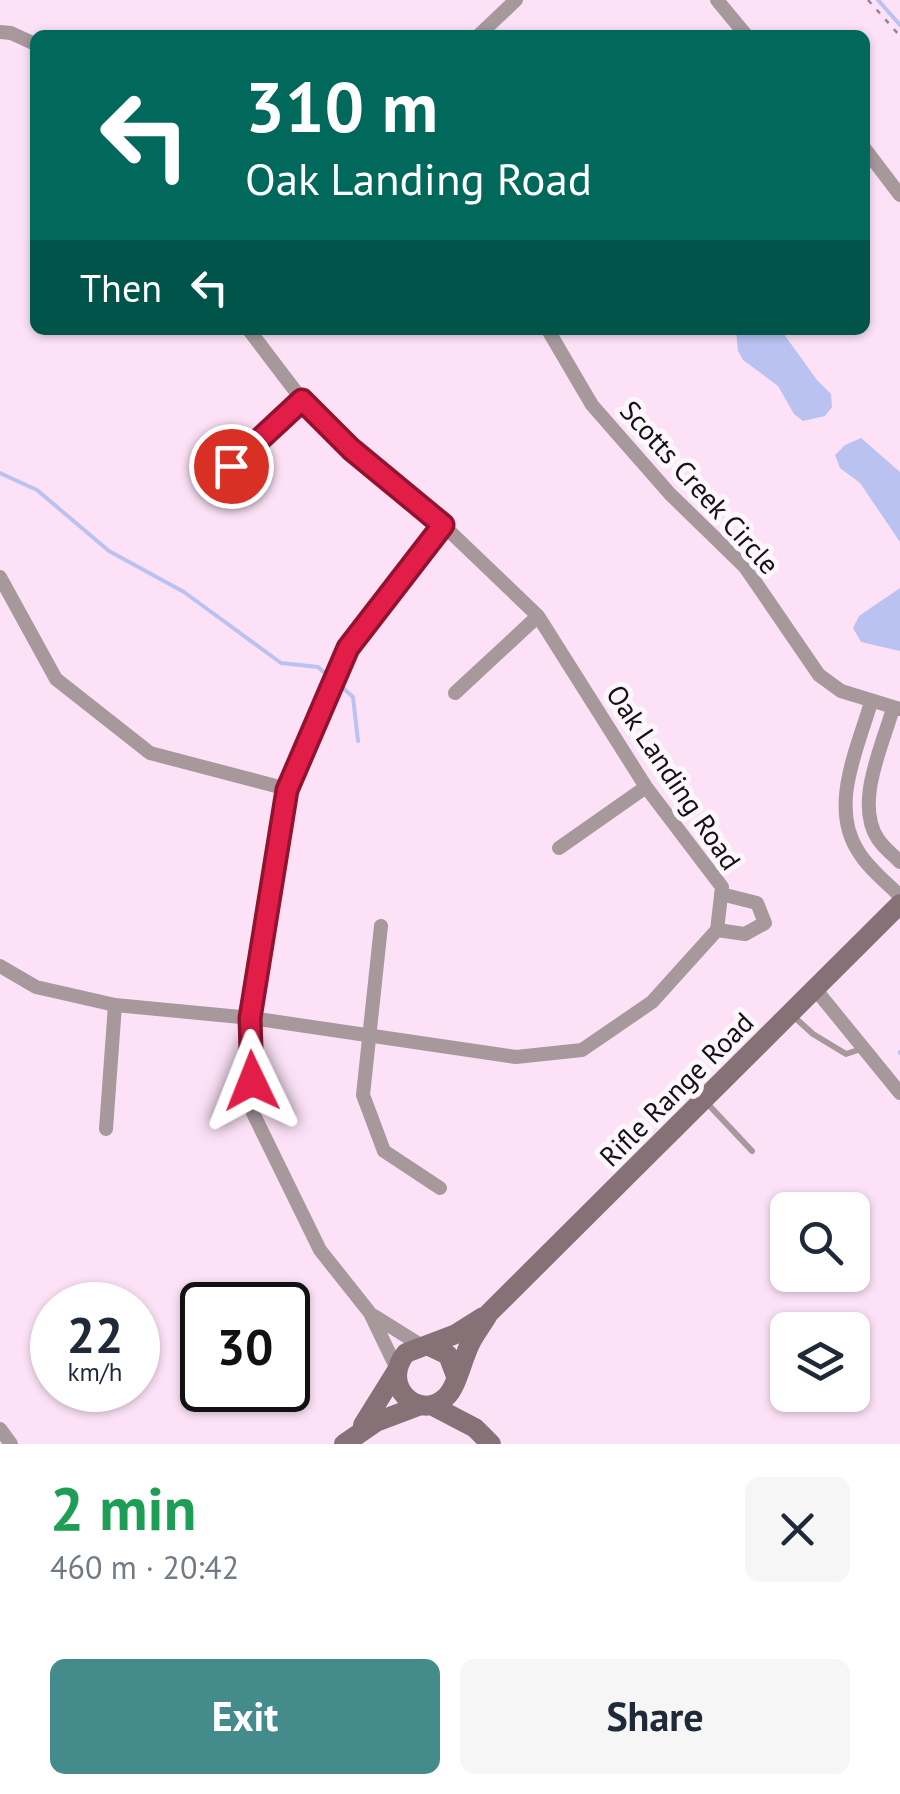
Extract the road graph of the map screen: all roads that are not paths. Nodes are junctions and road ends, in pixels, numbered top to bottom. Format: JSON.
{"nodes":[{"id":1,"x":516,"y":0,"type":"edge"},
{"id":2,"x":717,"y":0,"type":"edge"},
{"id":3,"x":484,"y":30,"type":"edge"},
{"id":4,"x":742,"y":30,"type":"edge"},
{"id":5,"x":0,"y":32,"type":"edge"},
{"id":6,"x":30,"y":42,"type":"edge"},
{"id":7,"x":870,"y":156,"type":"edge"},
{"id":8,"x":900,"y":195,"type":"edge"},
{"id":9,"x":253,"y":335,"type":"edge"},
{"id":10,"x":551,"y":335,"type":"edge"},
{"id":11,"x":302,"y":400,"type":"junction"},
{"id":12,"x":208,"y":488,"type":"dead end"},
{"id":13,"x":443,"y":525,"type":"junction"},
{"id":14,"x":0,"y":577,"type":"edge"},
{"id":15,"x":538,"y":616,"type":"junction"},
{"id":16,"x":455,"y":693,"type":"dead end"},
{"id":17,"x":871,"y":702,"type":"junction"},
{"id":18,"x":896,"y":708,"type":"edge"},
{"id":19,"x":646,"y":787,"type":"junction"},
{"id":20,"x":287,"y":790,"type":"junction"},
{"id":21,"x":559,"y":848,"type":"dead end"},
{"id":22,"x":900,"y":862,"type":"edge"},
{"id":23,"x":721,"y":894,"type":"junction"},
{"id":24,"x":900,"y":896,"type":"edge"},
{"id":25,"x":900,"y":904,"type":"edge"},
{"id":26,"x":380,"y":926,"type":"dead end"},
{"id":27,"x":717,"y":930,"type":"junction"},
{"id":28,"x":0,"y":966,"type":"edge"},
{"id":29,"x":816,"y":990,"type":"junction"},
{"id":30,"x":115,"y":1005,"type":"junction"},
{"id":31,"x":791,"y":1014,"type":"junction"},
{"id":32,"x":250,"y":1018,"type":"junction"},
{"id":33,"x":368,"y":1038,"type":"junction"},
{"id":34,"x":864,"y":1048,"type":"junction"},
{"id":35,"x":900,"y":1093,"type":"edge"},
{"id":36,"x":704,"y":1100,"type":"junction"},
{"id":37,"x":106,"y":1129,"type":"dead end"},
{"id":38,"x":752,"y":1152,"type":"dead end"},
{"id":39,"x":440,"y":1188,"type":"dead end"},
{"id":40,"x":370,"y":1313,"type":"junction"},
{"id":41,"x":489,"y":1313,"type":"junction"},
{"id":42,"x":425,"y":1345,"type":"junction"},
{"id":43,"x":396,"y":1370,"type":"junction"},
{"id":44,"x":456,"y":1378,"type":"junction"},
{"id":45,"x":426,"y":1405,"type":"junction"},
{"id":46,"x":476,"y":1428,"type":"junction"},
{"id":47,"x":0,"y":1429,"type":"edge"},
{"id":48,"x":350,"y":1440,"type":"edge"},
{"id":49,"x":11,"y":1444,"type":"edge"},
{"id":50,"x":491,"y":1444,"type":"edge"}],
"edges":[{"from":1,"to":3,"type":"street"},
{"from":2,"to":4,"type":"street"},
{"from":5,"to":6,"type":"street"},
{"from":7,"to":8,"type":"street"},
{"from":9,"to":11,"type":"street","name":"Oak Landing Road"},
{"from":10,"to":17,"type":"street","name":"Scotts Creek Circle"},
{"from":11,"to":12,"type":"street"},
{"from":11,"to":13,"type":"street","name":"Oak Landing Road"},
{"from":13,"to":15,"type":"street","name":"Oak Landing Road"},
{"from":13,"to":20,"type":"street"},
{"from":14,"to":20,"type":"street"},
{"from":15,"to":16,"type":"street"},
{"from":15,"to":19,"type":"street","name":"Oak Landing Road"},
{"from":17,"to":18,"type":"street","name":"Scotts Creek Circle"},
{"from":17,"to":24,"type":"street"},
{"from":18,"to":22,"type":"street","name":"Scotts Creek Circle"},
{"from":19,"to":21,"type":"street"},
{"from":19,"to":23,"type":"street","name":"Oak Landing Road"},
{"from":20,"to":32,"type":"street"},
{"from":23,"to":27,"type":"street","name":"Oak Landing Road"},
{"from":23,"to":27,"type":"street"},
{"from":25,"to":29,"type":"main road","name":"Rifle Range Road"},
{"from":26,"to":33,"type":"street"},
{"from":27,"to":33,"type":"street"},
{"from":28,"to":30,"type":"street"},
{"from":29,"to":31,"type":"main road","name":"Rifle Range Road"},
{"from":29,"to":34,"type":"street"},
{"from":30,"to":32,"type":"street"},
{"from":30,"to":37,"type":"street"},
{"from":31,"to":34,"type":"lane"},
{"from":31,"to":36,"type":"main road","name":"Rifle Range Road"},
{"from":32,"to":33,"type":"street"},
{"from":32,"to":40,"type":"street"},
{"from":33,"to":39,"type":"street"},
{"from":34,"to":35,"type":"street"},
{"from":36,"to":38,"type":"lane"},
{"from":36,"to":41,"type":"main road","name":"Rifle Range Road"},
{"from":40,"to":42,"type":"street"},
{"from":40,"to":43,"type":"street"},
{"from":41,"to":42,"type":"main road","name":"Rifle Range Road"},
{"from":41,"to":44,"type":"main road","name":"Rifle Range Road"},
{"from":42,"to":43,"type":"main road"},
{"from":42,"to":44,"type":"main road"},
{"from":43,"to":45,"type":"main road"},
{"from":43,"to":48,"type":"main road"},
{"from":44,"to":45,"type":"main road"},
{"from":44,"to":46,"type":"main road"},
{"from":45,"to":46,"type":"main road"},
{"from":45,"to":48,"type":"main road"},
{"from":46,"to":50,"type":"main road"},
{"from":47,"to":49,"type":"street"}]}
